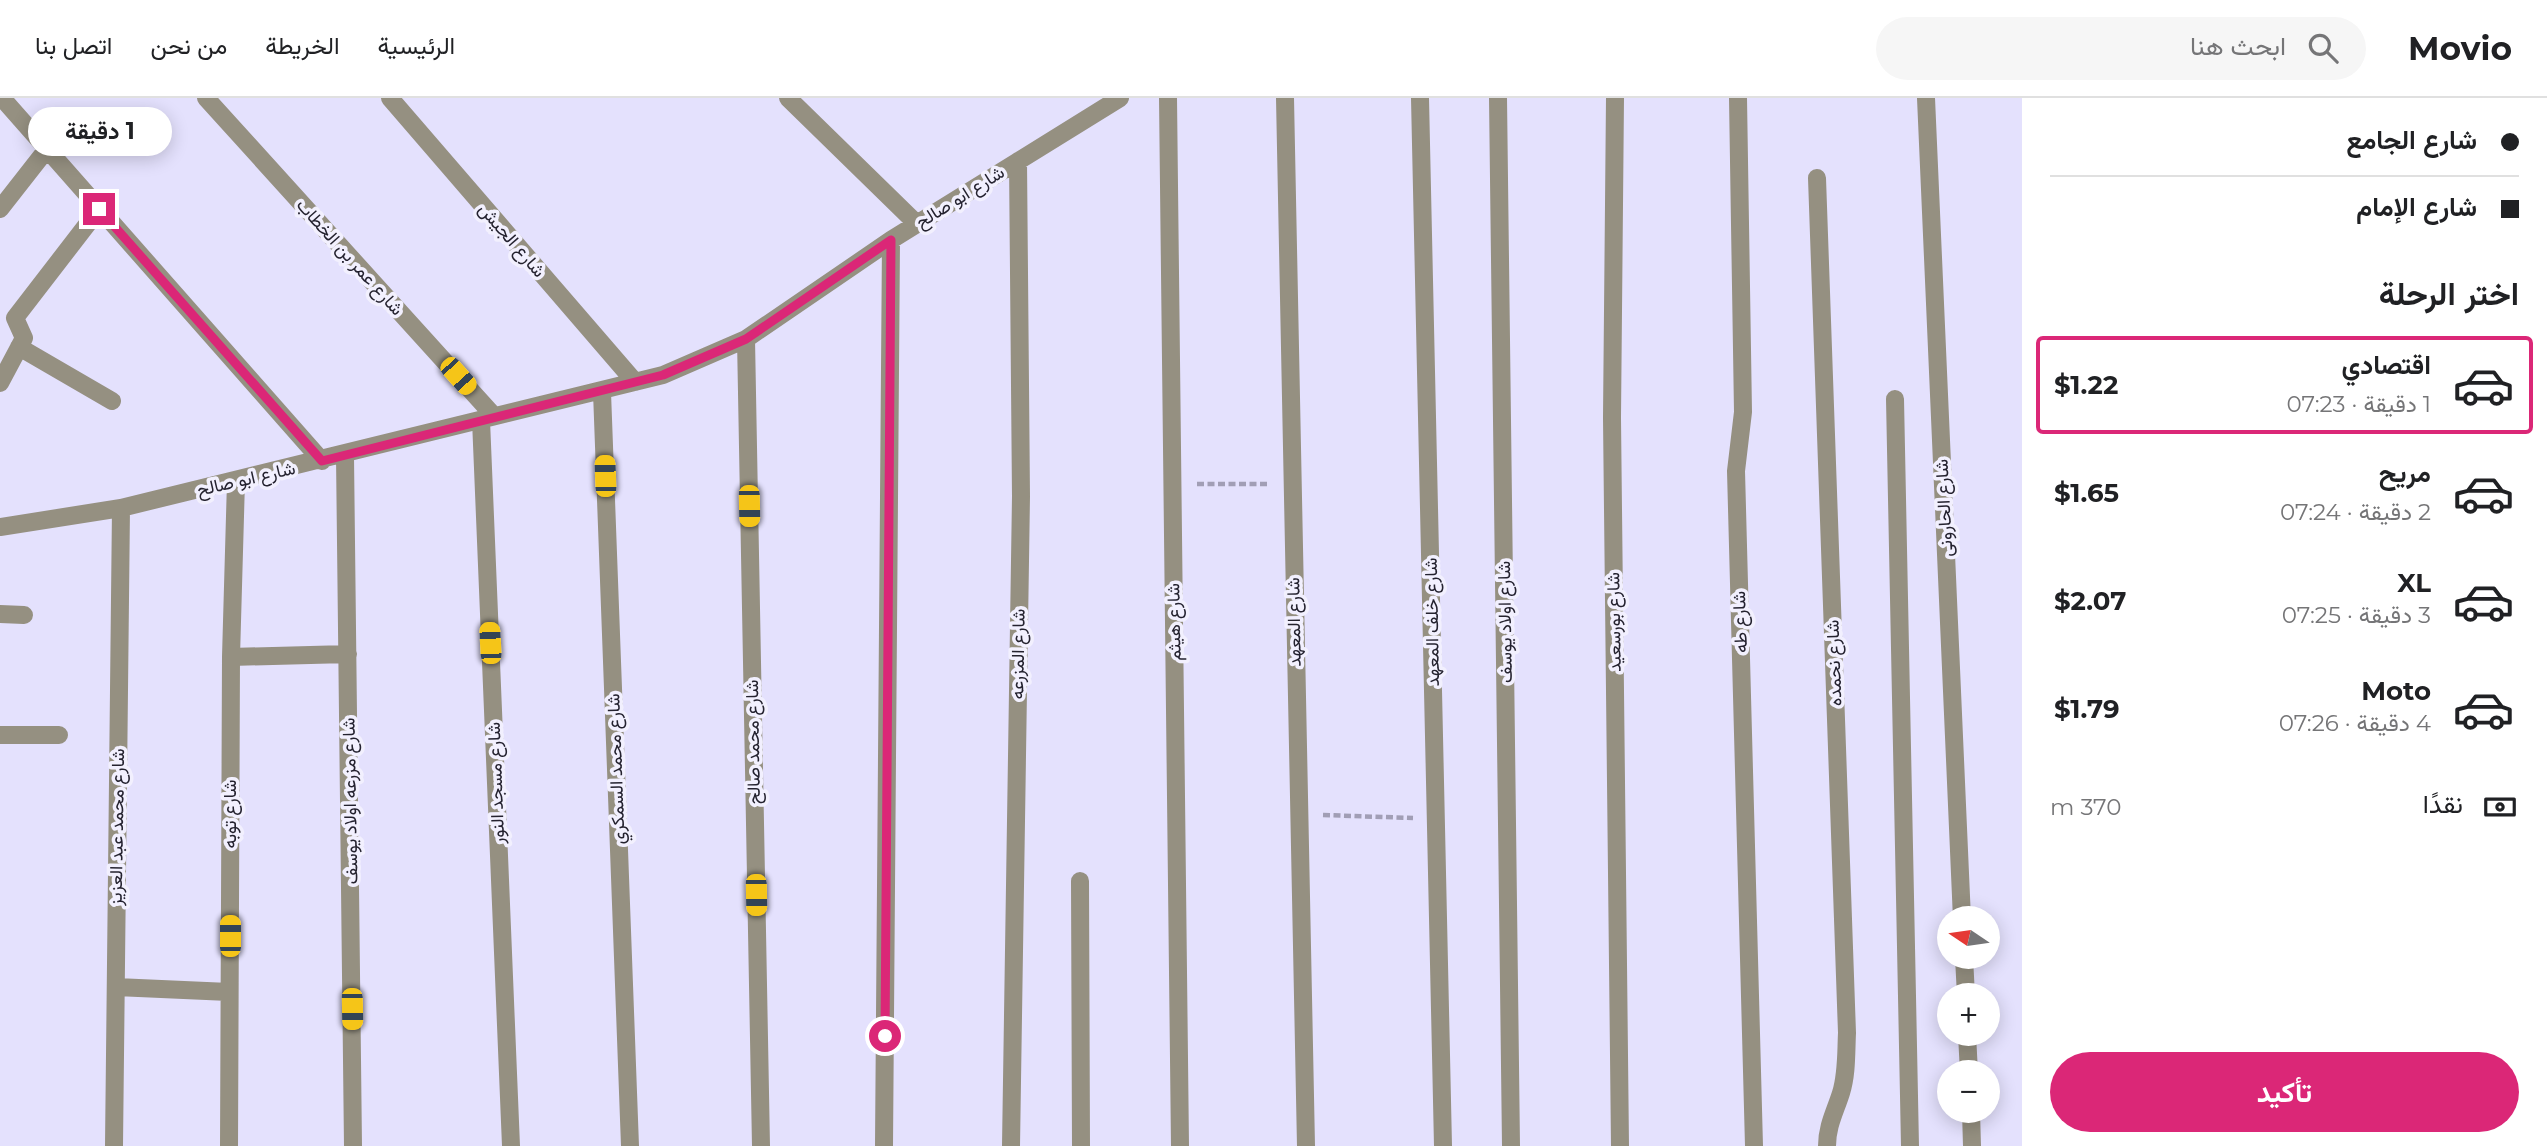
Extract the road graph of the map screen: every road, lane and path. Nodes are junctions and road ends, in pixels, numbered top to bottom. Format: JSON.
{"nodes":[{"id":1,"x":2,"y":98,"type":"edge"},
{"id":2,"x":206,"y":98,"type":"edge"},
{"id":3,"x":390,"y":98,"type":"edge"},
{"id":4,"x":788,"y":98,"type":"edge"},
{"id":5,"x":1120,"y":98,"type":"edge"},
{"id":6,"x":1168,"y":98,"type":"edge"},
{"id":7,"x":1285,"y":98,"type":"edge"},
{"id":8,"x":1420,"y":98,"type":"edge"},
{"id":9,"x":1499,"y":98,"type":"edge"},
{"id":10,"x":1615,"y":98,"type":"edge"},
{"id":11,"x":1738,"y":98,"type":"edge"},
{"id":12,"x":1926,"y":98,"type":"edge"},
{"id":13,"x":47,"y":149,"type":"junction"},
{"id":14,"x":1017,"y":161,"type":"junction"},
{"id":15,"x":1817,"y":178,"type":"dead end"},
{"id":16,"x":0,"y":209,"type":"edge"},
{"id":17,"x":99,"y":209,"type":"junction"},
{"id":18,"x":917,"y":224,"type":"junction"},
{"id":19,"x":891,"y":240,"type":"junction"},
{"id":20,"x":746,"y":339,"type":"junction"},
{"id":21,"x":19,"y":347,"type":"junction"},
{"id":22,"x":635,"y":382,"type":"junction"},
{"id":23,"x":0,"y":383,"type":"edge"},
{"id":24,"x":602,"y":392,"type":"junction"},
{"id":25,"x":1895,"y":399,"type":"dead end"},
{"id":26,"x":112,"y":401,"type":"dead end"},
{"id":27,"x":487,"y":418,"type":"junction"},
{"id":28,"x":345,"y":456,"type":"junction"},
{"id":29,"x":322,"y":461,"type":"junction"},
{"id":30,"x":236,"y":481,"type":"junction"},
{"id":31,"x":1291,"y":484,"type":"junction"},
{"id":32,"x":1172,"y":485,"type":"junction"},
{"id":33,"x":121,"y":508,"type":"junction"},
{"id":34,"x":0,"y":527,"type":"edge"},
{"id":35,"x":0,"y":614,"type":"edge"},
{"id":36,"x":24,"y":615,"type":"dead end"},
{"id":37,"x":348,"y":654,"type":"junction"},
{"id":38,"x":231,"y":657,"type":"junction"},
{"id":39,"x":0,"y":735,"type":"edge"},
{"id":40,"x":59,"y":735,"type":"dead end"},
{"id":41,"x":1298,"y":814,"type":"junction"},
{"id":42,"x":1436,"y":819,"type":"junction"},
{"id":43,"x":1080,"y":881,"type":"dead end"},
{"id":44,"x":1961,"y":906,"type":"edge"},
{"id":45,"x":116,"y":987,"type":"junction"},
{"id":46,"x":229,"y":992,"type":"junction"},
{"id":47,"x":1971,"y":1123,"type":"edge"},
{"id":48,"x":114,"y":1146,"type":"edge"},
{"id":49,"x":229,"y":1146,"type":"edge"},
{"id":50,"x":353,"y":1146,"type":"edge"},
{"id":51,"x":511,"y":1146,"type":"edge"},
{"id":52,"x":630,"y":1146,"type":"edge"},
{"id":53,"x":761,"y":1146,"type":"edge"},
{"id":54,"x":884,"y":1146,"type":"edge"},
{"id":55,"x":1011,"y":1146,"type":"edge"},
{"id":56,"x":1081,"y":1146,"type":"edge"},
{"id":57,"x":1180,"y":1146,"type":"edge"},
{"id":58,"x":1306,"y":1146,"type":"edge"},
{"id":59,"x":1443,"y":1146,"type":"edge"},
{"id":60,"x":1511,"y":1146,"type":"edge"},
{"id":61,"x":1620,"y":1146,"type":"edge"},
{"id":62,"x":1754,"y":1146,"type":"edge"},
{"id":63,"x":1827,"y":1146,"type":"edge"},
{"id":64,"x":1910,"y":1146,"type":"edge"},
{"id":65,"x":1972,"y":1146,"type":"edge"}],
"edges":[{"from":1,"to":13,"type":"street"},
{"from":2,"to":27,"type":"street","name":"شارع عمر بن الخطاب"},
{"from":3,"to":22,"type":"street","name":"شارع الجيش"},
{"from":4,"to":18,"type":"street"},
{"from":5,"to":14,"type":"street","name":"شارع ابو صالح"},
{"from":6,"to":32,"type":"street","name":"شارع هيثم"},
{"from":7,"to":31,"type":"street","name":"شارع المعهد"},
{"from":8,"to":42,"type":"street","name":"شارع خلف المعهد"},
{"from":9,"to":60,"type":"street","name":"شارع اولاد يوسف"},
{"from":10,"to":61,"type":"street","name":"شارع بورسعيد"},
{"from":11,"to":62,"type":"street","name":"شارع طه"},
{"from":12,"to":44,"type":"street","name":"شارع الحارونى"},
{"from":13,"to":16,"type":"street"},
{"from":13,"to":17,"type":"street"},
{"from":14,"to":18,"type":"street","name":"شارع ابو صالح"},
{"from":14,"to":55,"type":"street","name":"شارع المزرعه"},
{"from":15,"to":63,"type":"street","name":"شارع نحمده"},
{"from":17,"to":21,"type":"street"},
{"from":17,"to":29,"type":"street"},
{"from":18,"to":19,"type":"street","name":"شارع ابو صالح"},
{"from":19,"to":20,"type":"street","name":"شارع ابو صالح"},
{"from":19,"to":54,"type":"street"},
{"from":20,"to":22,"type":"street","name":"شارع ابو صالح"},
{"from":20,"to":53,"type":"street","name":"شارع محمد صالح"},
{"from":21,"to":23,"type":"street"},
{"from":21,"to":26,"type":"street"},
{"from":22,"to":24,"type":"street","name":"شارع ابو صالح"},
{"from":24,"to":27,"type":"street","name":"شارع ابو صالح"},
{"from":24,"to":52,"type":"street","name":"شارع محمد السمكري"},
{"from":25,"to":64,"type":"street"},
{"from":27,"to":28,"type":"street","name":"شارع ابو صالح"},
{"from":27,"to":51,"type":"street","name":"شارع مسجد النور"},
{"from":28,"to":29,"type":"street","name":"شارع ابو صالح"},
{"from":28,"to":37,"type":"street","name":"شارع مزرعه اولاد يوسف"},
{"from":29,"to":30,"type":"street","name":"شارع ابو صالح"},
{"from":30,"to":33,"type":"street","name":"شارع ابو صالح"},
{"from":30,"to":38,"type":"street","name":"شارع توبه"},
{"from":31,"to":32,"type":"path"},
{"from":31,"to":41,"type":"street","name":"شارع المعهد"},
{"from":32,"to":57,"type":"street","name":"شارع هيثم"},
{"from":33,"to":34,"type":"street","name":"شارع ابو صالح"},
{"from":33,"to":45,"type":"street","name":"شارع محمد عبد العزيز"},
{"from":35,"to":36,"type":"street"},
{"from":37,"to":38,"type":"street"},
{"from":37,"to":50,"type":"street","name":"شارع مزرعه اولاد يوسف"},
{"from":38,"to":46,"type":"street","name":"شارع توبه"},
{"from":39,"to":40,"type":"street"},
{"from":41,"to":42,"type":"path"},
{"from":41,"to":58,"type":"street","name":"شارع المعهد"},
{"from":42,"to":59,"type":"street","name":"شارع خلف المعهد"},
{"from":43,"to":56,"type":"street"},
{"from":45,"to":46,"type":"street"},
{"from":45,"to":48,"type":"street","name":"شارع محمد عبد العزيز"},
{"from":46,"to":49,"type":"street","name":"شارع توبه"},
{"from":47,"to":65,"type":"street"}]}
